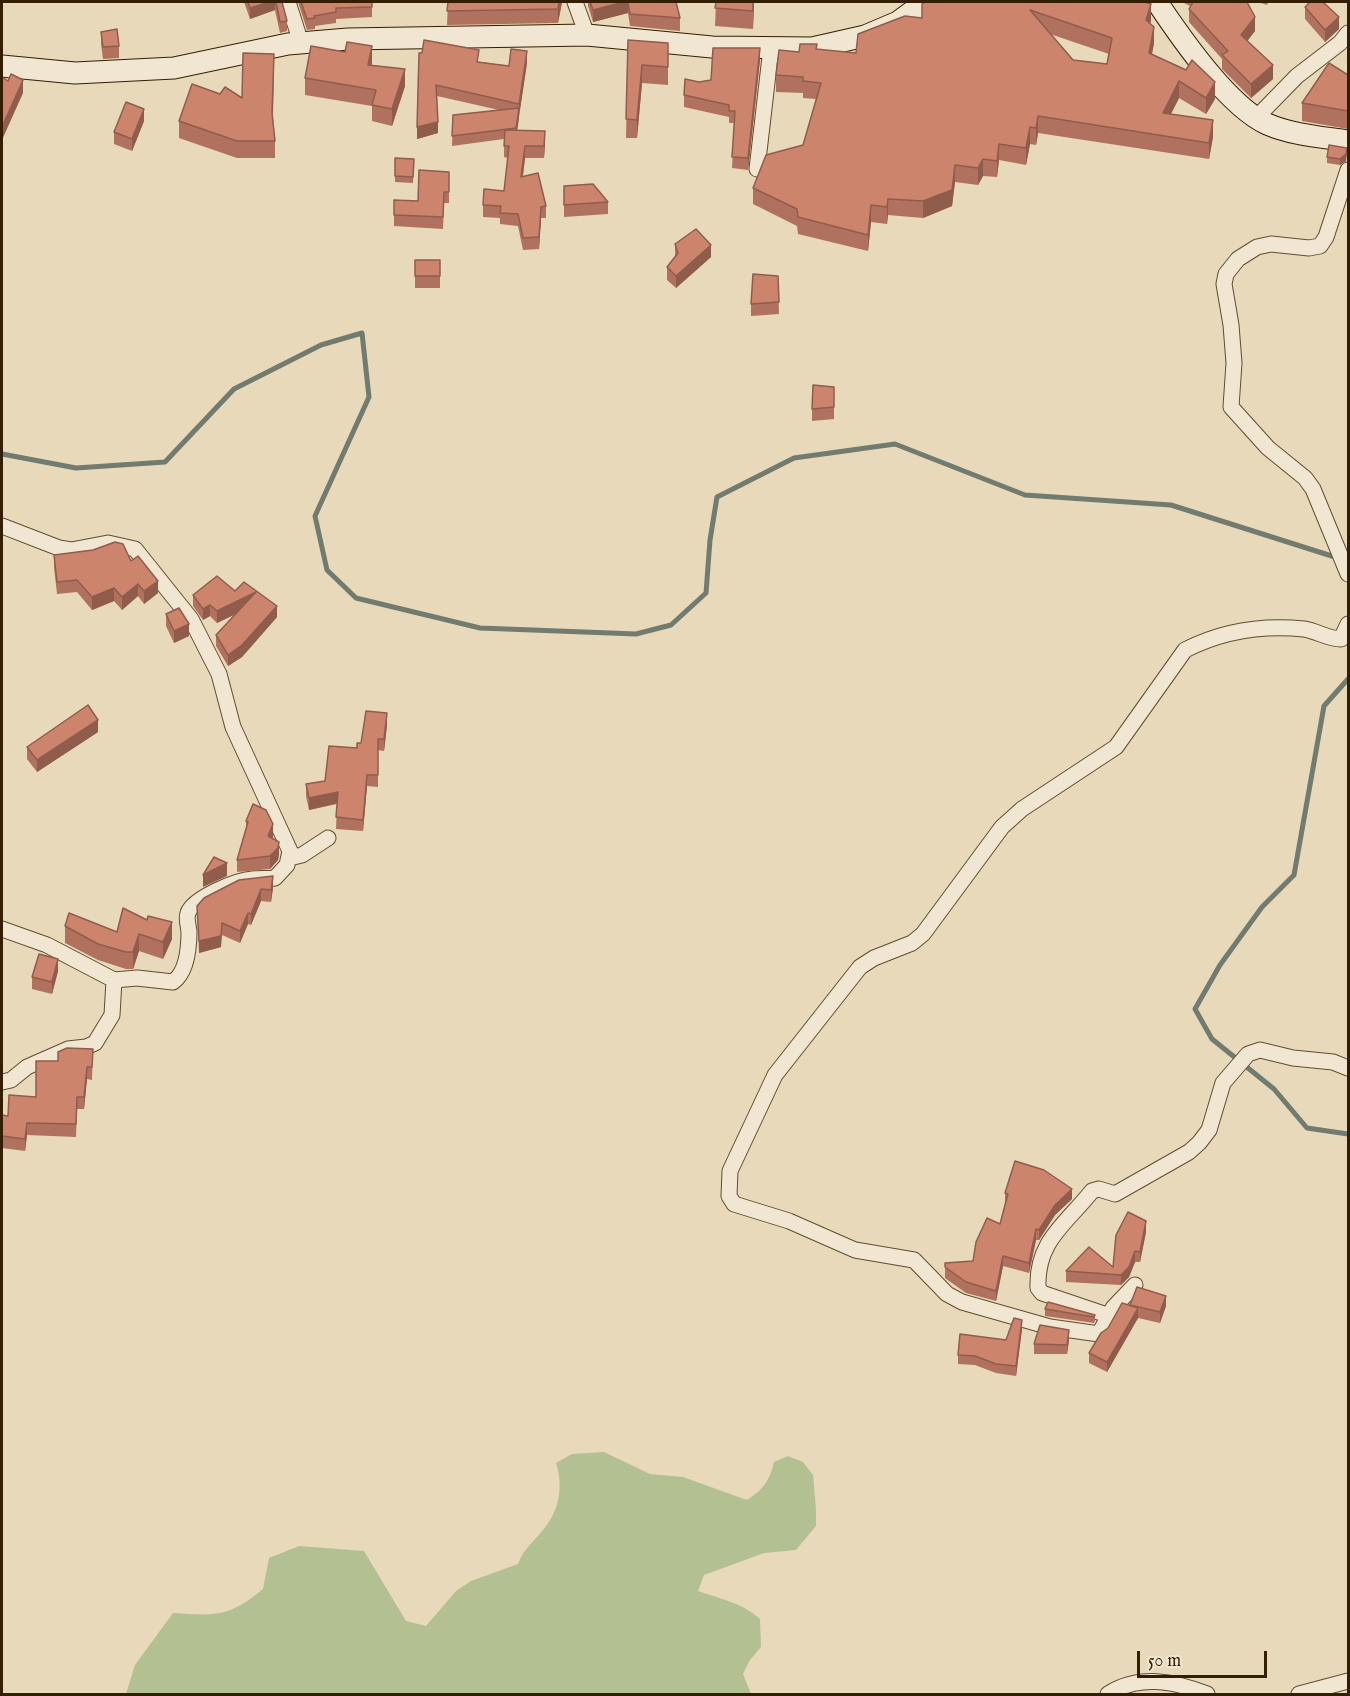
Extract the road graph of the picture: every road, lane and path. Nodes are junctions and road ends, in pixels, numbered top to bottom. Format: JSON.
{"nodes":[{"id":1,"x":288,"y":2,"type":"edge"},
{"id":2,"x":575,"y":2,"type":"edge"},
{"id":3,"x":925,"y":2,"type":"edge"},
{"id":4,"x":1157,"y":2,"type":"edge"},
{"id":5,"x":1348,"y":33,"type":"edge"},
{"id":6,"x":587,"y":35,"type":"junction"},
{"id":7,"x":302,"y":43,"type":"junction"},
{"id":8,"x":771,"y":48,"type":"junction"},
{"id":9,"x":2,"y":66,"type":"edge"},
{"id":10,"x":1256,"y":118,"type":"junction"},
{"id":11,"x":1348,"y":141,"type":"edge"},
{"id":12,"x":757,"y":169,"type":"dead end"},
{"id":13,"x":1348,"y":170,"type":"edge"},
{"id":14,"x":2,"y":526,"type":"edge"},
{"id":15,"x":1348,"y":572,"type":"edge"},
{"id":16,"x":1348,"y":624,"type":"edge"},
{"id":17,"x":328,"y":838,"type":"dead end"},
{"id":18,"x":289,"y":858,"type":"junction"},
{"id":19,"x":2,"y":929,"type":"edge"},
{"id":20,"x":114,"y":980,"type":"junction"},
{"id":21,"x":1348,"y":1068,"type":"edge"},
{"id":22,"x":2,"y":1082,"type":"edge"},
{"id":23,"x":1135,"y":1285,"type":"edge"},
{"id":24,"x":1110,"y":1316,"type":"junction"},
{"id":25,"x":1348,"y":1681,"type":"edge"},
{"id":26,"x":1108,"y":1695,"type":"edge"},
{"id":27,"x":1207,"y":1695,"type":"edge"},
{"id":28,"x":1299,"y":1695,"type":"edge"}],
"edges":[{"from":1,"to":7,"type":"street"},
{"from":2,"to":6,"type":"street"},
{"from":3,"to":8,"type":"street"},
{"from":4,"to":10,"type":"street"},
{"from":5,"to":10,"type":"street"},
{"from":6,"to":7,"type":"street"},
{"from":6,"to":8,"type":"street"},
{"from":7,"to":9,"type":"street"},
{"from":8,"to":12,"type":"street"},
{"from":10,"to":11,"type":"street"},
{"from":13,"to":15,"type":"street"},
{"from":14,"to":18,"type":"street"},
{"from":16,"to":24,"type":"street"},
{"from":17,"to":18,"type":"street"},
{"from":18,"to":20,"type":"street"},
{"from":19,"to":20,"type":"street"},
{"from":20,"to":22,"type":"street"},
{"from":21,"to":24,"type":"street"},
{"from":23,"to":24,"type":"street"},
{"from":25,"to":28,"type":"street"},
{"from":26,"to":27,"type":"street"}]}
